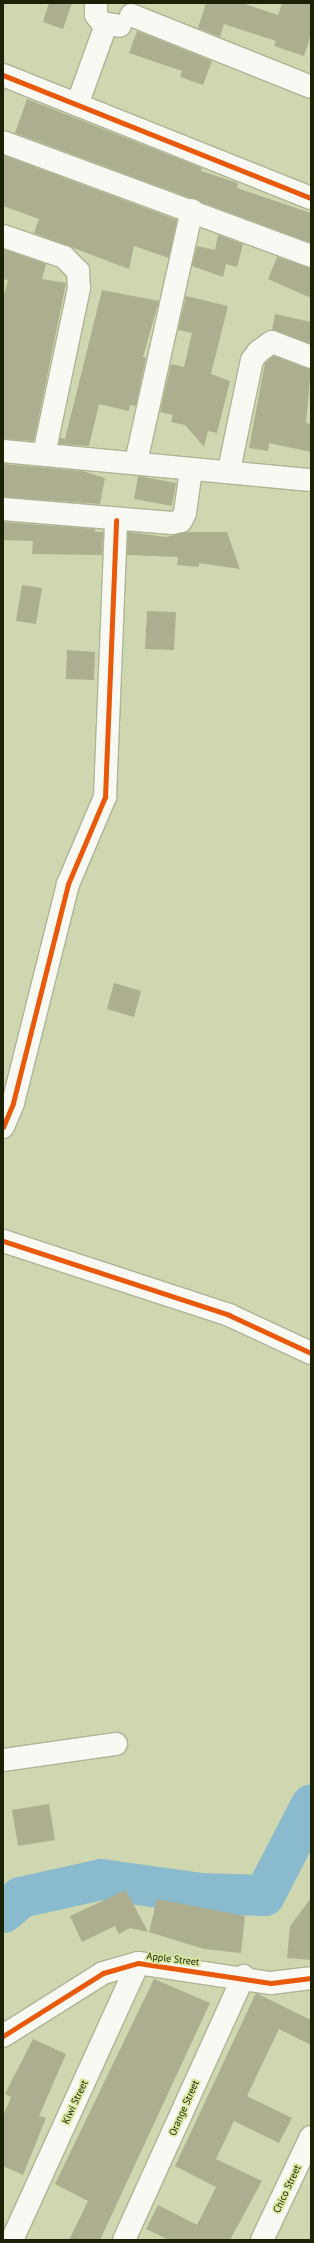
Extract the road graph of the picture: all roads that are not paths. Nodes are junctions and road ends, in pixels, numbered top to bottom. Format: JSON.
{"nodes":[{"id":1,"x":96,"y":3,"type":"edge"},
{"id":2,"x":131,"y":9,"type":"edge"},
{"id":3,"x":106,"y":25,"type":"junction"},
{"id":4,"x":3,"y":75,"type":"edge"},
{"id":5,"x":311,"y":88,"type":"edge"},
{"id":6,"x":76,"y":105,"type":"junction"},
{"id":7,"x":3,"y":142,"type":"edge"},
{"id":8,"x":311,"y":198,"type":"edge"},
{"id":9,"x":192,"y":210,"type":"junction"},
{"id":10,"x":3,"y":236,"type":"edge"},
{"id":11,"x":311,"y":256,"type":"edge"},
{"id":12,"x":311,"y":357,"type":"edge"},
{"id":13,"x":3,"y":452,"type":"edge"},
{"id":14,"x":44,"y":454,"type":"junction"},
{"id":15,"x":136,"y":462,"type":"junction"},
{"id":16,"x":191,"y":469,"type":"junction"},
{"id":17,"x":229,"y":470,"type":"junction"},
{"id":18,"x":311,"y":480,"type":"edge"},
{"id":19,"x":3,"y":509,"type":"edge"},
{"id":20,"x":116,"y":520,"type":"junction"},
{"id":21,"x":3,"y":1127,"type":"edge"},
{"id":22,"x":3,"y":1241,"type":"edge"},
{"id":23,"x":311,"y":1353,"type":"edge"},
{"id":24,"x":116,"y":1744,"type":"dead end"},
{"id":25,"x":3,"y":1760,"type":"edge"},
{"id":26,"x":138,"y":1964,"type":"junction"},
{"id":27,"x":244,"y":1976,"type":"junction"},
{"id":28,"x":311,"y":1978,"type":"edge"},
{"id":29,"x":3,"y":2036,"type":"edge"},
{"id":30,"x":311,"y":2137,"type":"edge"},
{"id":31,"x":11,"y":2228,"type":"edge"},
{"id":32,"x":124,"y":2240,"type":"edge"},
{"id":33,"x":262,"y":2240,"type":"edge"}],
"edges":[{"from":1,"to":3,"type":"street"},
{"from":2,"to":3,"type":"street"},
{"from":2,"to":5,"type":"street"},
{"from":3,"to":6,"type":"street"},
{"from":4,"to":6,"type":"street"},
{"from":6,"to":8,"type":"street"},
{"from":7,"to":9,"type":"street"},
{"from":9,"to":11,"type":"street"},
{"from":9,"to":15,"type":"street"},
{"from":10,"to":14,"type":"street"},
{"from":12,"to":17,"type":"street"},
{"from":13,"to":14,"type":"street"},
{"from":14,"to":15,"type":"street"},
{"from":15,"to":16,"type":"street"},
{"from":16,"to":17,"type":"street"},
{"from":16,"to":20,"type":"street"},
{"from":17,"to":18,"type":"street"},
{"from":19,"to":20,"type":"street"},
{"from":20,"to":21,"type":"street"},
{"from":22,"to":23,"type":"street"},
{"from":24,"to":25,"type":"street"},
{"from":26,"to":27,"type":"street","name":"Apple Street"},
{"from":26,"to":29,"type":"street","name":"Apple Street"},
{"from":26,"to":31,"type":"street","name":"Kiwi Street"},
{"from":27,"to":28,"type":"street","name":"Apple Street"},
{"from":27,"to":32,"type":"street","name":"Orange Street"},
{"from":30,"to":33,"type":"street","name":"Chico Street"}]}
